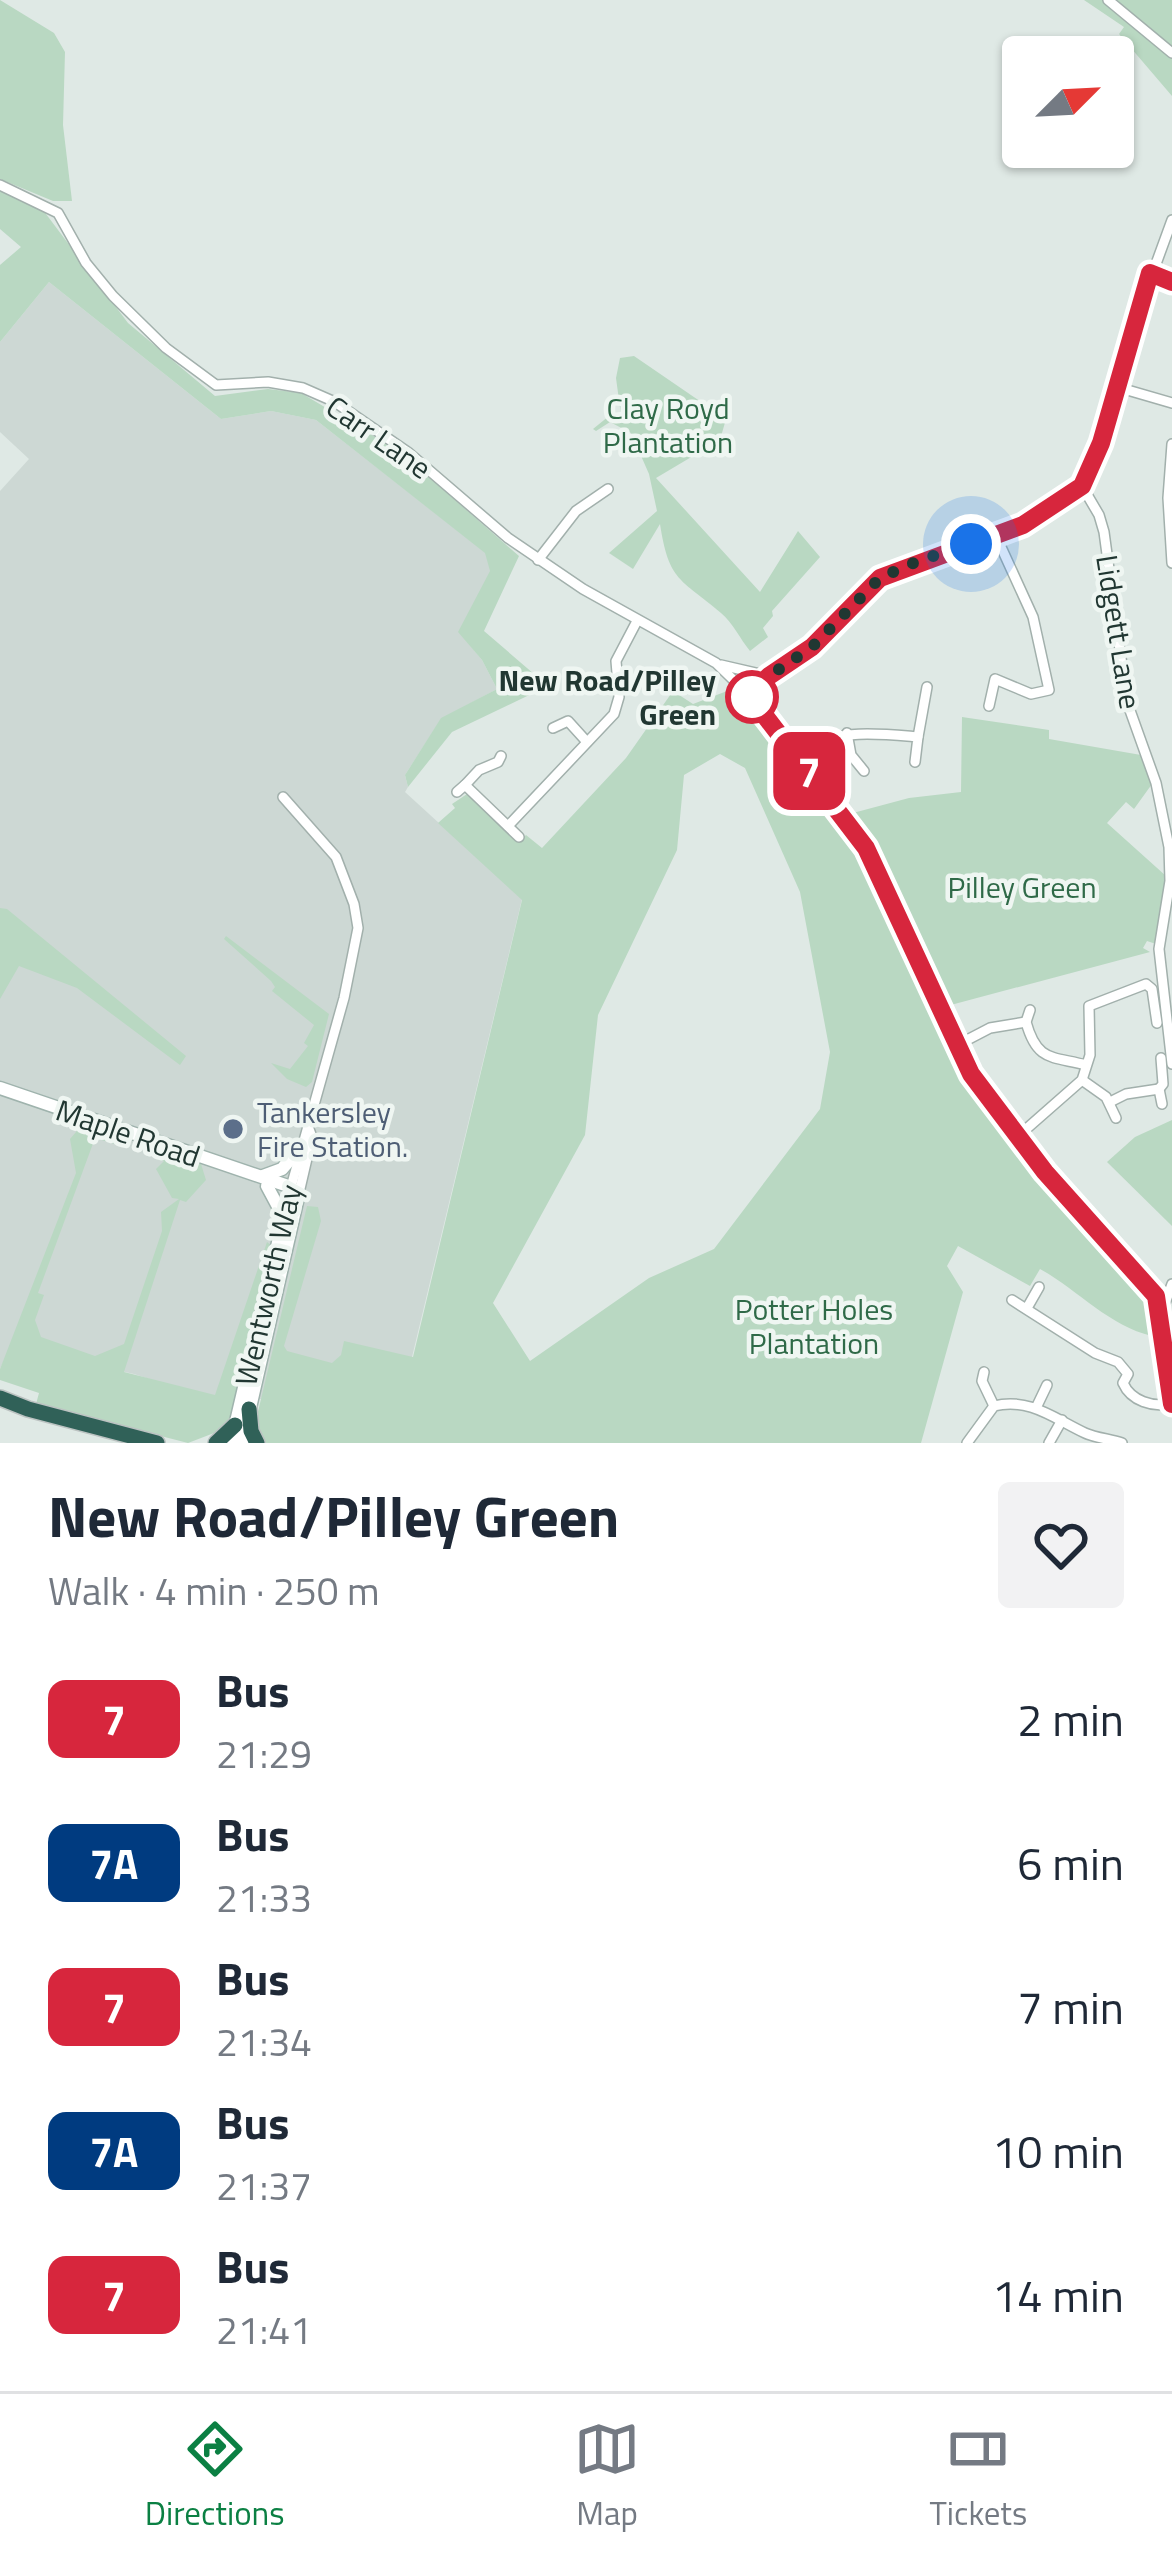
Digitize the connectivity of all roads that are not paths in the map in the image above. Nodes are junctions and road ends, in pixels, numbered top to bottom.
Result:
1 (1108, 0) edge
2 (1172, 53) edge
3 (0, 185) edge
4 (1172, 220) edge
5 (1150, 273) junction
6 (1172, 282) edge
7 (1117, 387) junction
8 (1172, 403) edge
9 (1172, 444) edge
10 (1082, 486) junction
11 (608, 489) dead end
12 (1170, 498) edge
13 (996, 536) junction
14 (538, 560) junction
15 (1172, 563) edge
16 (637, 621) junction
17 (716, 664) junction
18 (995, 666) dead end
19 (769, 676) junction
20 (995, 679) junction
21 (927, 687) dead end
22 (749, 695) junction
23 (989, 706) dead end
24 (553, 728) dead end
25 (847, 733) junction
26 (918, 737) junction
27 (587, 742) junction
28 (796, 754) junction
29 (501, 756) dead end
30 (914, 762) dead end
31 (864, 771) dead end
32 (283, 797) dead end
33 (508, 826) junction
34 (519, 837) dead end
35 (1156, 1023) dead end
36 (1171, 1039) edge
37 (967, 1040) dead end
38 (1167, 1061) edge
39 (1086, 1065) junction
40 (1082, 1080) junction
41 (0, 1088) edge
42 (1159, 1089) junction
43 (1110, 1102) junction
44 (1162, 1104) dead end
45 (1116, 1118) dead end
46 (309, 1129) junction
47 (1017, 1137) junction
48 (299, 1149) junction
49 (262, 1182) junction
50 (293, 1191) junction
51 (284, 1221) junction
52 (1172, 1284) edge
53 (1039, 1287) dead end
54 (1012, 1300) dead end
55 (1160, 1306) junction
56 (1027, 1308) junction
57 (984, 1372) dead end
58 (1047, 1385) dead end
59 (0, 1398) edge
60 (1172, 1403) edge
61 (994, 1406) junction
62 (1036, 1408) junction
63 (249, 1409) junction
64 (1062, 1420) junction
65 (236, 1425) junction
66 (157, 1443) edge
67 (215, 1443) edge
68 (231, 1443) edge
69 (242, 1443) edge
70 (257, 1443) edge
71 (968, 1443) edge
72 (1049, 1443) edge
73 (1122, 1443) edge

1 - 2 street
3 - 14 street, Carr Lane
4 - 5 street
5 - 6 street
5 - 7 street
7 - 8 street
7 - 10 street
9 - 12 street
10 - 13 street
10 - 36 street, Lidgett Lane
11 - 14 street
12 - 15 street
13 - 19 street
13 - 20 street
14 - 16 street, Carr Lane
16 - 17 street, Carr Lane
16 - 27 street
17 - 19 street, Carr Lane
17 - 22 street, Carr Lane
18 - 20 street
19 - 22 street
20 - 23 street
21 - 26 street
22 - 28 street, Carr Lane
24 - 27 street
25 - 26 street
25 - 28 street
25 - 31 street
26 - 30 street
27 - 33 street
28 - 47 street, Carr Lane
29 - 33 street
32 - 46 street, Wentworth Way
33 - 34 street
35 - 39 street
36 - 38 street, Lidgett Lane
37 - 39 street
38 - 42 street, Lidgett Lane
39 - 40 street
40 - 43 street
40 - 47 street
41 - 49 street, Maple Road
42 - 43 street
42 - 44 street, Lidgett Lane
43 - 45 street
46 - 48 street, Wentworth Way
46 - 50 street, Wentworth Way
47 - 55 street, Carr Lane
48 - 49 street
48 - 50 street, Wentworth Way
49 - 50 street, Maple Road
49 - 51 street
50 - 51 street, Wentworth Way
50 - 63 street, Wentworth Way
51 - 65 street, Wentworth Way
52 - 55 street
53 - 56 street
54 - 56 street
55 - 60 street
56 - 60 street
57 - 61 street
58 - 62 street
59 - 66 highway
61 - 62 street
61 - 71 street
62 - 64 street
63 - 69 street, Wentworth Way
63 - 70 highway
64 - 72 street
64 - 73 street
65 - 67 highway
65 - 68 street, Wentworth Way

